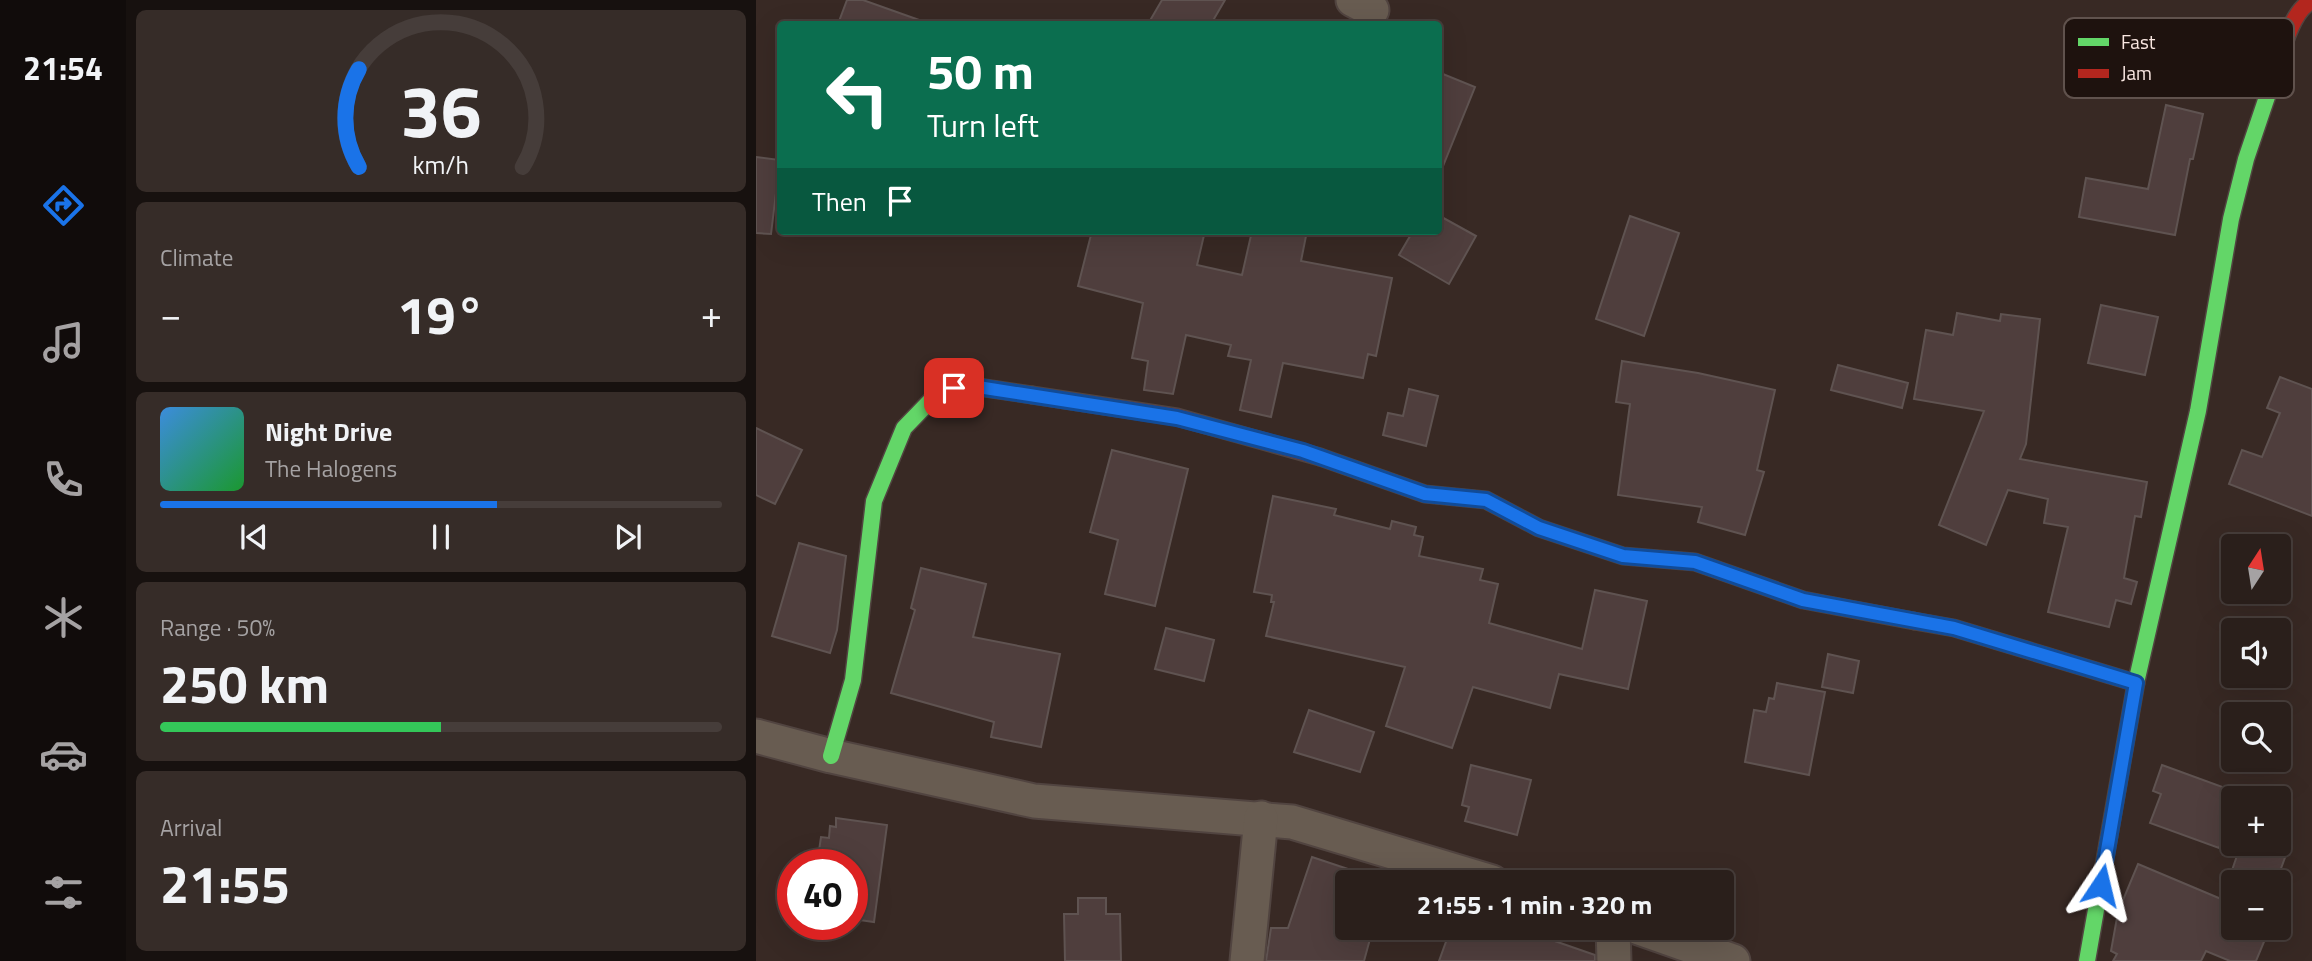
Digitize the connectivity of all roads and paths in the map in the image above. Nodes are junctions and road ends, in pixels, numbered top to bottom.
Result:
1 (2312, 1) edge
2 (2294, 19) edge
3 (2267, 98) edge
4 (2136, 683) junction
5 (756, 736) edge
6 (831, 756) junction
7 (1261, 818) junction
8 (1452, 870) edge
9 (1613, 940) edge
10 (1673, 940) edge
11 (1247, 961) edge
12 (1614, 961) edge
13 (1733, 961) edge
14 (2087, 961) edge

1 - 2 street
3 - 4 street
4 - 6 street
4 - 14 street
5 - 6 street
6 - 7 street
7 - 8 street
7 - 11 street
9 - 12 street
10 - 13 street

